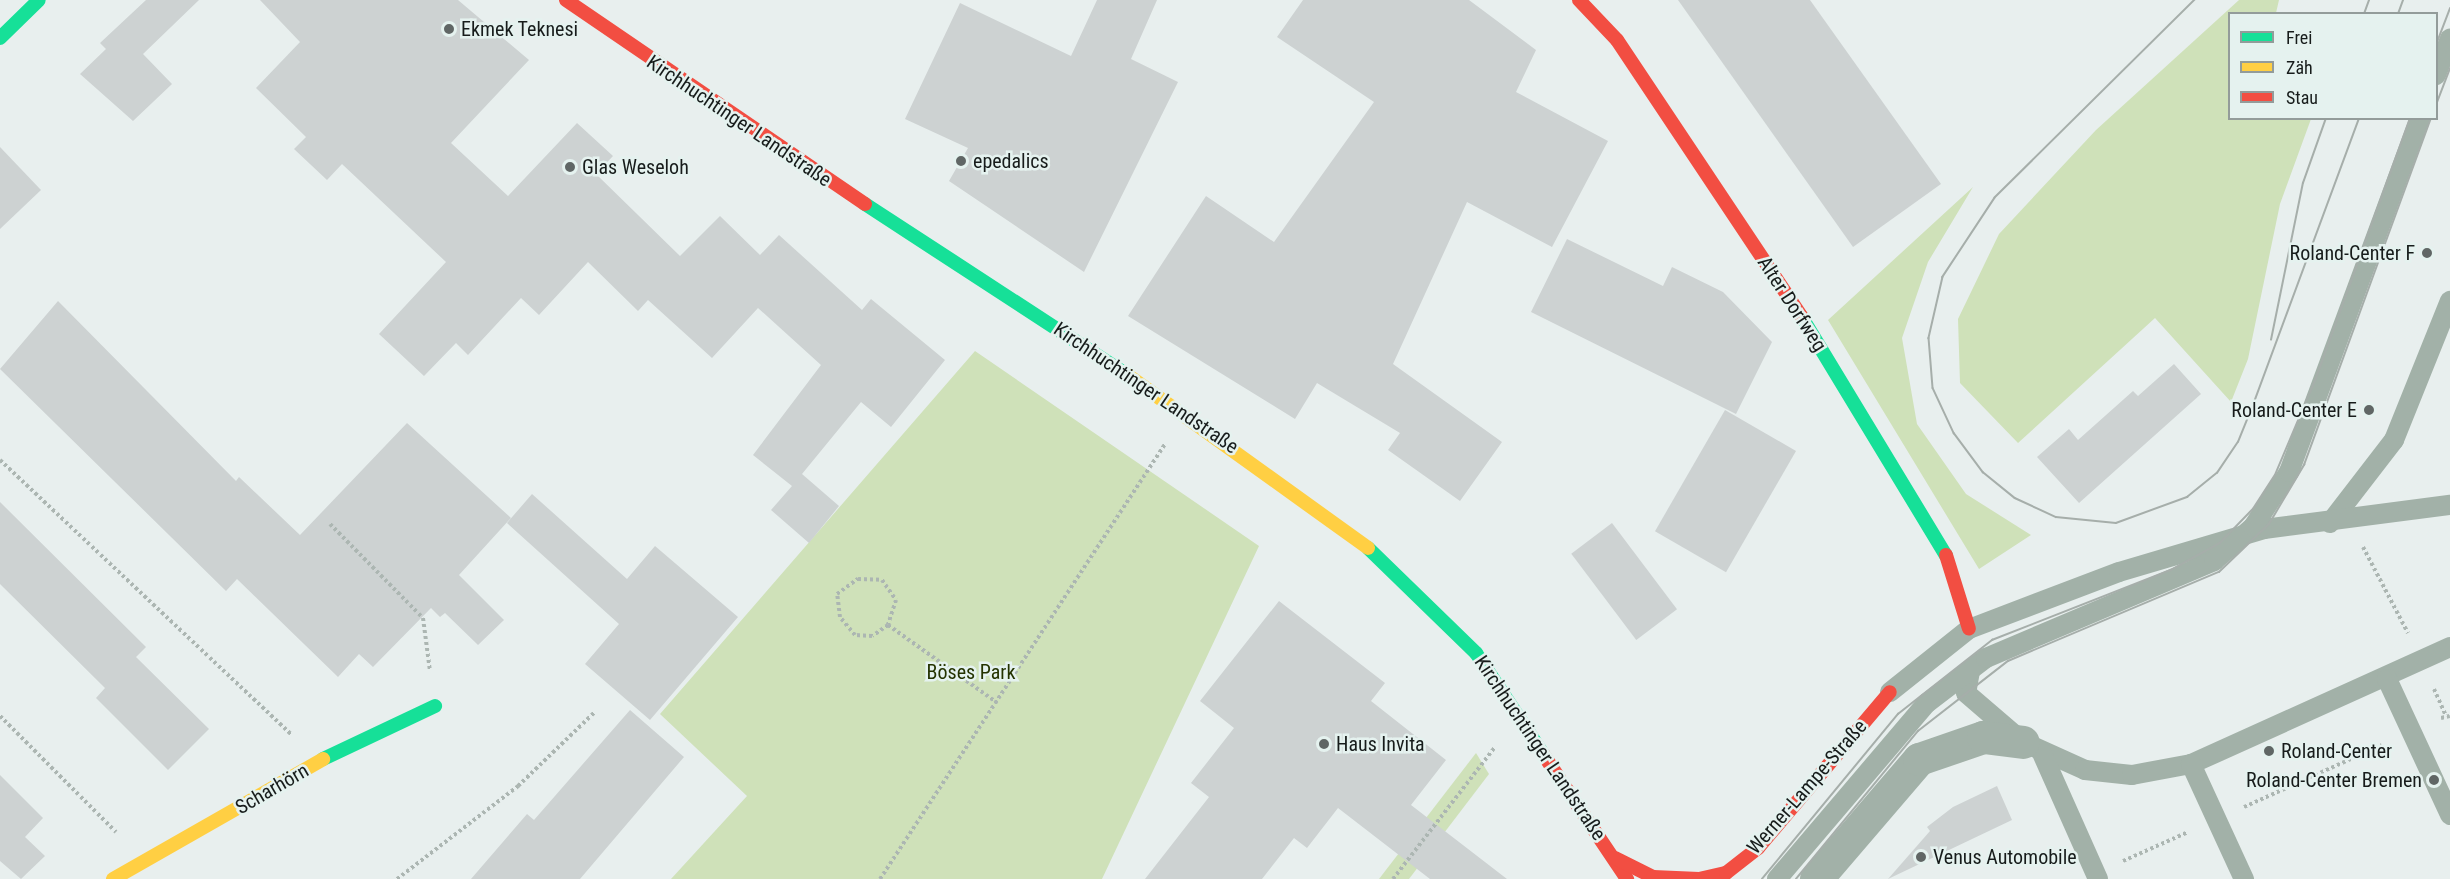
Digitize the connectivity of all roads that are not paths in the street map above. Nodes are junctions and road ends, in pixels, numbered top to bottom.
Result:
1 (39, 0) edge
2 (566, 0) edge
3 (1587, 2) edge
4 (0, 38) edge
5 (2450, 39) edge
6 (2438, 70) edge
7 (2419, 120) edge
8 (2450, 301) edge
9 (2450, 505) edge
10 (2330, 523) junction
11 (2244, 535) junction
12 (1969, 629) junction
13 (2450, 647) edge
14 (1970, 671) junction
15 (2387, 679) junction
16 (1890, 692) joint
17 (435, 706) road end
18 (2032, 747) junction
19 (2191, 764) junction
20 (2450, 815) edge
21 (1615, 858) junction
22 (2096, 876) edge
23 (113, 879) edge
24 (1627, 879) edge
25 (1777, 879) edge
26 (1816, 879) edge
27 (2244, 879) edge

1 - 4 street
2 - 21 street, Kirchhuchtinger Landstraße
3 - 12 street, Alter Dorfweg
5 - 6 lane
7 - 11 lane
8 - 10 lane
9 - 10 lane
10 - 11 lane
11 - 12 lane
11 - 14 lane
12 - 16 lane
13 - 15 lane
14 - 18 lane
14 - 25 lane
15 - 19 lane
15 - 20 lane
16 - 21 street, Werner-Lampe-Straße
17 - 23 street, Scharhörn
18 - 19 lane
18 - 22 lane
18 - 26 street
19 - 27 lane
21 - 24 street, Kirchhuchtinger Landstraße

